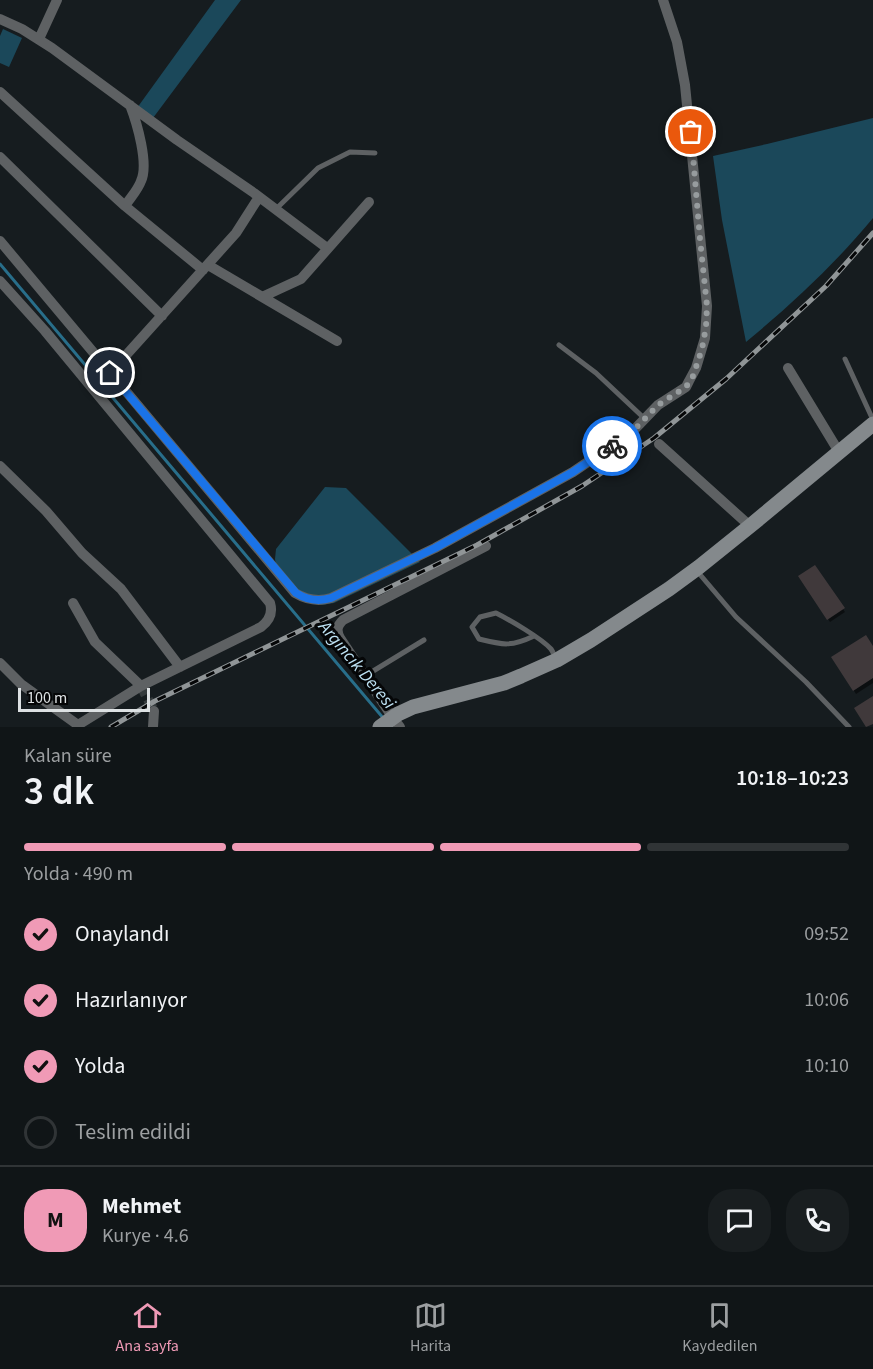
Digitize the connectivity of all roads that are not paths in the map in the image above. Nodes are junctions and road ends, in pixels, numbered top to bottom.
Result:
1 (57, 0) edge
2 (663, 0) edge
3 (0, 19) edge
4 (39, 39) junction
5 (0, 92) edge
6 (130, 105) junction
7 (375, 153) dead end
8 (0, 158) edge
9 (259, 197) junction
10 (369, 202) dead end
11 (125, 206) junction
12 (276, 210) junction
13 (0, 241) edge
14 (327, 248) junction
15 (205, 268) junction
16 (0, 281) edge
17 (262, 297) junction
18 (162, 316) junction
19 (337, 341) dead end
20 (559, 345) dead end
21 (845, 359) dead end
22 (788, 368) dead end
23 (110, 373) junction
24 (645, 419) junction
25 (873, 422) edge
26 (659, 444) dead end
27 (839, 452) junction
28 (0, 466) edge
29 (750, 526) junction
30 (486, 546) dead end
31 (696, 570) junction
32 (73, 603) dead end
33 (534, 636) junction
34 (423, 639) dead end
35 (556, 660) junction
36 (0, 663) edge
37 (180, 667) junction
38 (365, 676) junction
39 (141, 686) junction
40 (154, 711) tunnel mouth
41 (391, 723) edge
42 (153, 727) edge
43 (849, 727) edge

1 - 4 street
2 - 24 street
3 - 4 street
4 - 6 street
5 - 11 street
6 - 9 street
6 - 11 street
7 - 12 lane
8 - 18 street
9 - 12 street
9 - 15 street
10 - 14 street
11 - 15 street
12 - 14 street
13 - 23 street
14 - 17 street
15 - 17 street
15 - 18 street
16 - 37 street
17 - 19 street
18 - 23 street
20 - 24 lane
21 - 25 lane
22 - 27 street
23 - 24 street
25 - 27 street
26 - 29 street
27 - 29 street
28 - 37 street
29 - 31 street
30 - 38 street
31 - 35 street
31 - 43 lane
32 - 39 street
33 - 33 lane
33 - 35 lane
34 - 38 lane
35 - 41 street
36 - 39 street
37 - 39 street
38 - 41 street
40 - 42 street

